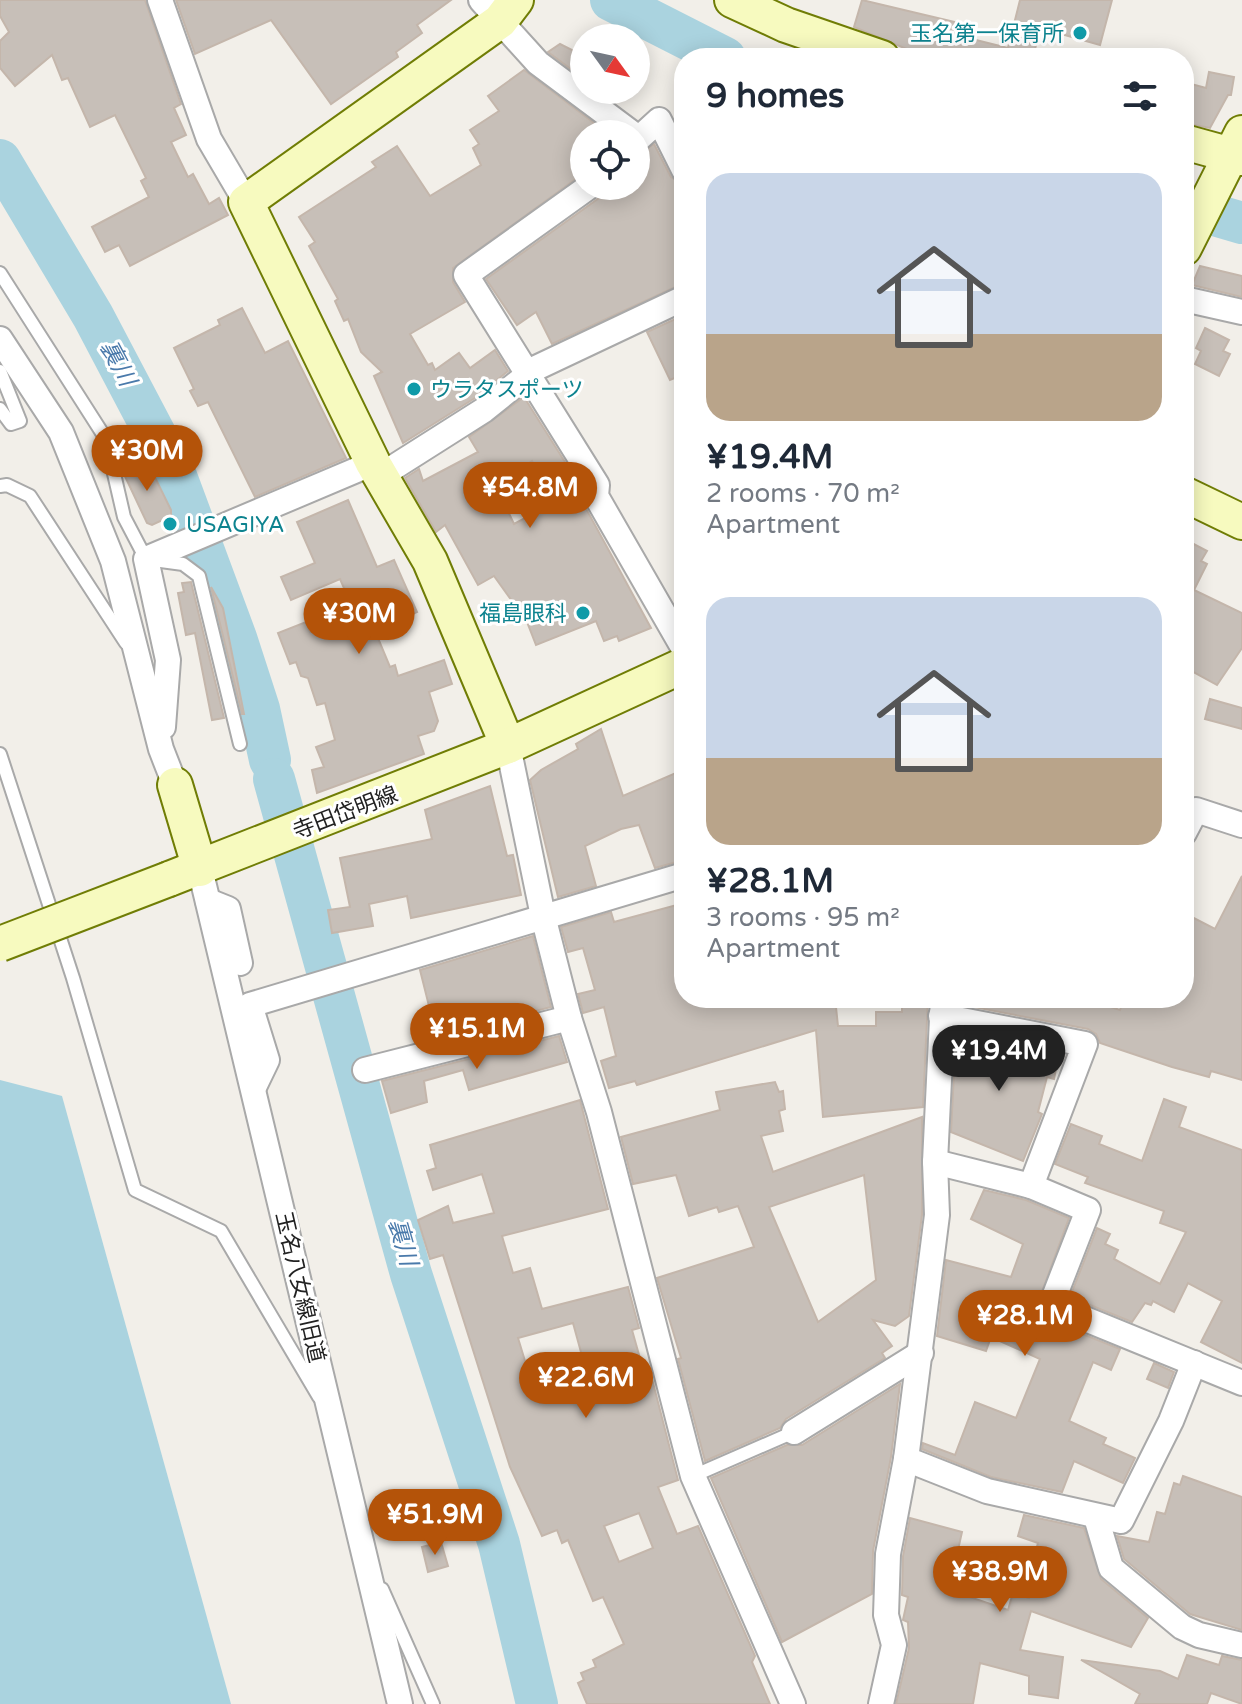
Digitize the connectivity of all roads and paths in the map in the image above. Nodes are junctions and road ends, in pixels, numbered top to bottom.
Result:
1 (160, 0) edge
2 (732, 0) edge
3 (502, 7) edge
4 (853, 48) edge
5 (613, 120) edge
6 (650, 127) edge
7 (1194, 144) edge
8 (674, 150) edge
9 (1234, 153) edge
10 (570, 200) edge
11 (246, 202) junction
12 (1194, 229) edge
13 (0, 273) edge
14 (1194, 301) edge
15 (674, 302) edge
16 (1242, 312) edge
17 (0, 339) edge
18 (0, 371) edge
19 (530, 373) junction
20 (0, 409) edge
21 (377, 469) junction
22 (0, 486) edge
23 (1194, 499) edge
24 (1242, 522) edge
25 (146, 559) junction
26 (674, 632) edge
27 (139, 663) junction
28 (674, 670) edge
29 (240, 744) dead end
30 (508, 746) junction
31 (161, 749) junction
32 (0, 754) edge
33 (175, 785) joint
34 (1194, 814) edge
35 (1242, 825) edge
36 (674, 878) edge
37 (192, 883) junction
38 (543, 916) junction
39 (0, 944) edge
40 (250, 1005) junction
41 (942, 1008) edge
42 (946, 1008) edge
43 (569, 1018) junction
44 (365, 1070) dead end
45 (254, 1087) junction
46 (935, 1162) junction
47 (1031, 1186) junction
48 (921, 1353) junction
49 (1194, 1363) junction
50 (1242, 1383) edge
51 (332, 1420) junction
52 (794, 1432) joint
53 (906, 1459) junction
54 (693, 1476) junction
55 (1096, 1517) junction
56 (362, 1546) junction
57 (1242, 1645) edge
58 (400, 1704) edge
59 (433, 1704) edge
60 (793, 1704) edge
61 (881, 1704) edge

1 - 11 street
2 - 4 street
3 - 5 street
3 - 11 street
6 - 8 street
7 - 9 street
9 - 12 street
10 - 19 street
11 - 21 street
13 - 25 lane
14 - 16 street
15 - 19 street
17 - 27 street
18 - 20 lane
19 - 21 street
19 - 26 street
21 - 25 street
21 - 30 street
22 - 27 lane
23 - 24 street
25 - 29 lane
25 - 31 street
27 - 31 street
28 - 30 street, 寺田岱明線
30 - 37 street, 寺田岱明線
30 - 38 street
31 - 33 street
32 - 51 lane
33 - 37 street
34 - 35 street
36 - 38 street
37 - 39 street, 寺田岱明線, bridge
37 - 40 street
37 - 45 street, 玉名八女線旧道
38 - 40 street
38 - 43 street
40 - 45 street
41 - 46 street
42 - 47 street
43 - 44 street
43 - 54 street
45 - 51 street, 玉名八女線旧道
46 - 47 street
46 - 48 street
47 - 49 street
48 - 52 street
48 - 53 street
49 - 50 street
49 - 55 street
51 - 56 street, 玉名八女線旧道
52 - 54 lane
53 - 55 street
53 - 61 street
54 - 60 street
55 - 57 street
56 - 58 street, 玉名八女線旧道
56 - 59 lane

